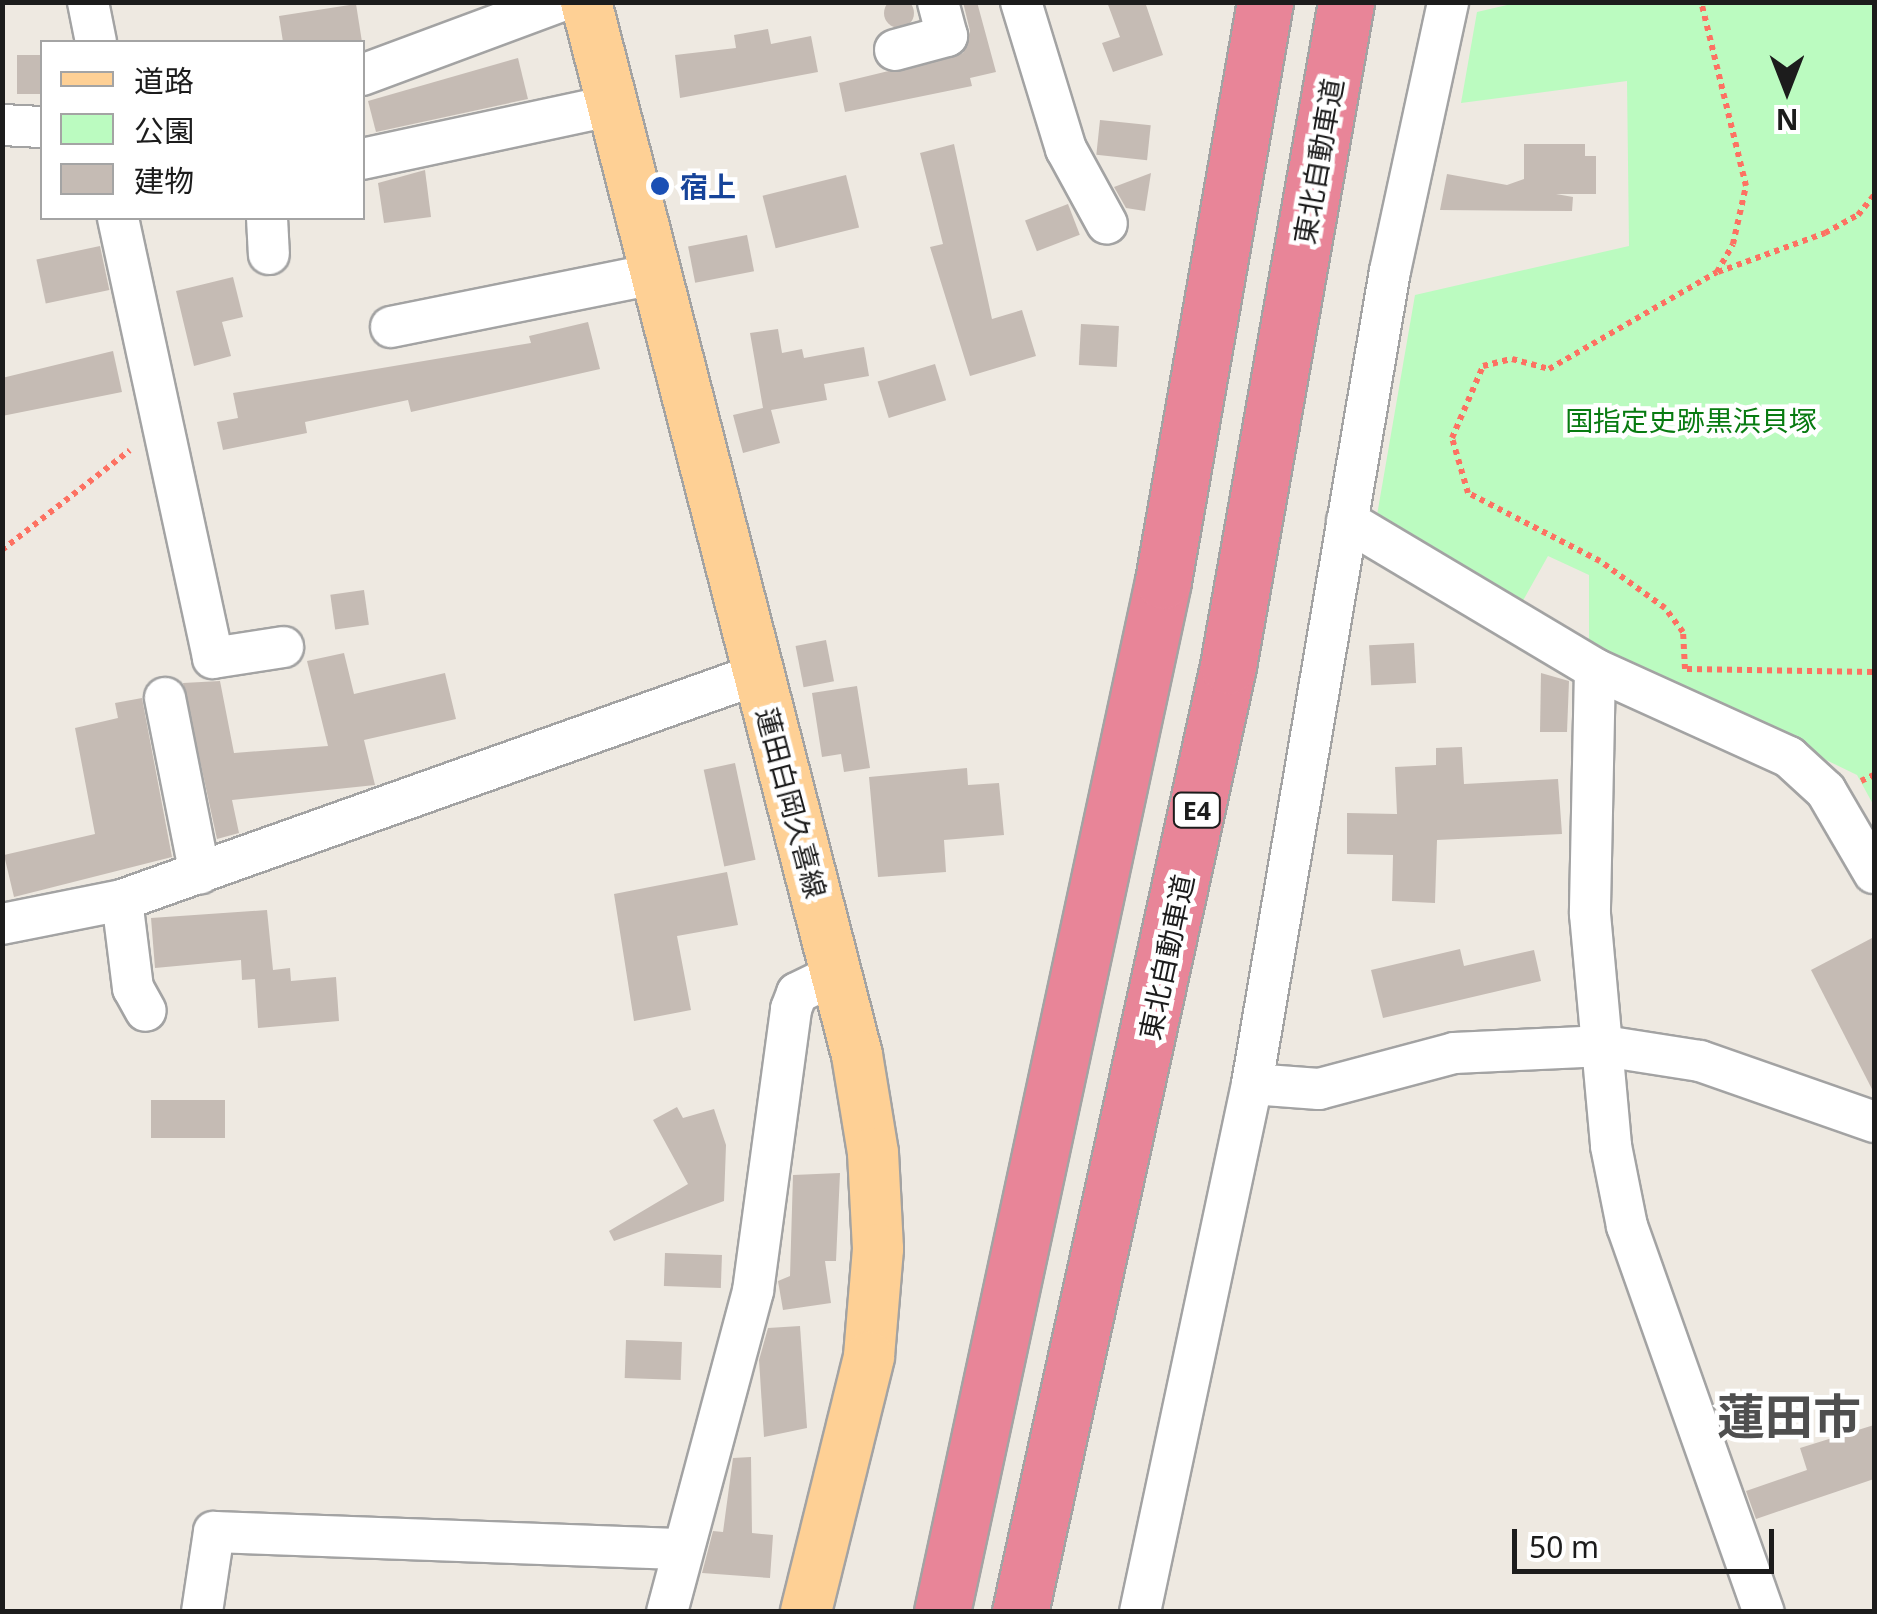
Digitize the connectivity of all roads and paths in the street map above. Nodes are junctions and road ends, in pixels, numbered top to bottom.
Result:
1 (88, 2) edge
2 (558, 2) edge
3 (586, 2) edge
4 (938, 2) edge
5 (1021, 2) edge
6 (1265, 2) edge
7 (1346, 2) edge
8 (1448, 2) edge
9 (1704, 2) edge
10 (96, 40) edge
11 (895, 50) dead end
12 (365, 74) edge
13 (613, 105) junction
14 (2, 125) edge
15 (40, 127) edge
16 (365, 158) edge
17 (1874, 195) edge
18 (118, 220) edge
19 (1107, 224) dead end
20 (1717, 272) junction
21 (658, 273) junction
22 (391, 327) dead end
23 (158, 427) junction
24 (1347, 521) junction
25 (2, 550) edge
26 (283, 648) dead end
27 (1595, 669) junction
28 (1667, 669) dead end
29 (1685, 669) junction
30 (1874, 672) edge
31 (758, 674) junction
32 (165, 698) dead end
33 (1874, 873) edge
34 (200, 874) junction
35 (122, 900) junction
36 (2, 924) edge
37 (836, 974) junction
38 (146, 1011) dead end
39 (1604, 1046) junction
40 (1252, 1084) junction
41 (1874, 1122) edge
42 (678, 1549) junction
43 (202, 1612) edge
44 (667, 1612) edge
45 (806, 1612) edge
46 (942, 1612) edge
47 (1020, 1612) edge
48 (1140, 1612) edge
49 (1764, 1612) edge

1 - 10 street
2 - 12 street
3 - 13 main road, 蓮田白岡久喜線
4 - 11 street
5 - 19 street
6 - 46 highway
7 - 47 highway, 東北自動車道 / E4
8 - 24 street
9 - 20 path
13 - 16 street
13 - 21 main road, 蓮田白岡久喜線
14 - 15 street
17 - 20 path
18 - 23 street
20 - 29 path
21 - 22 street
21 - 31 main road, 蓮田白岡久喜線
23 - 25 path
23 - 26 street
24 - 27 street
24 - 40 street
27 - 33 street
27 - 39 street
28 - 29 path
29 - 30 path
31 - 34 street
31 - 37 main road, 蓮田白岡久喜線
32 - 34 street
34 - 35 street
35 - 36 street
35 - 38 street
37 - 42 street
37 - 45 main road, 蓮田白岡久喜線
39 - 40 street
39 - 41 street
39 - 49 street
40 - 48 street
42 - 43 street
42 - 44 street

